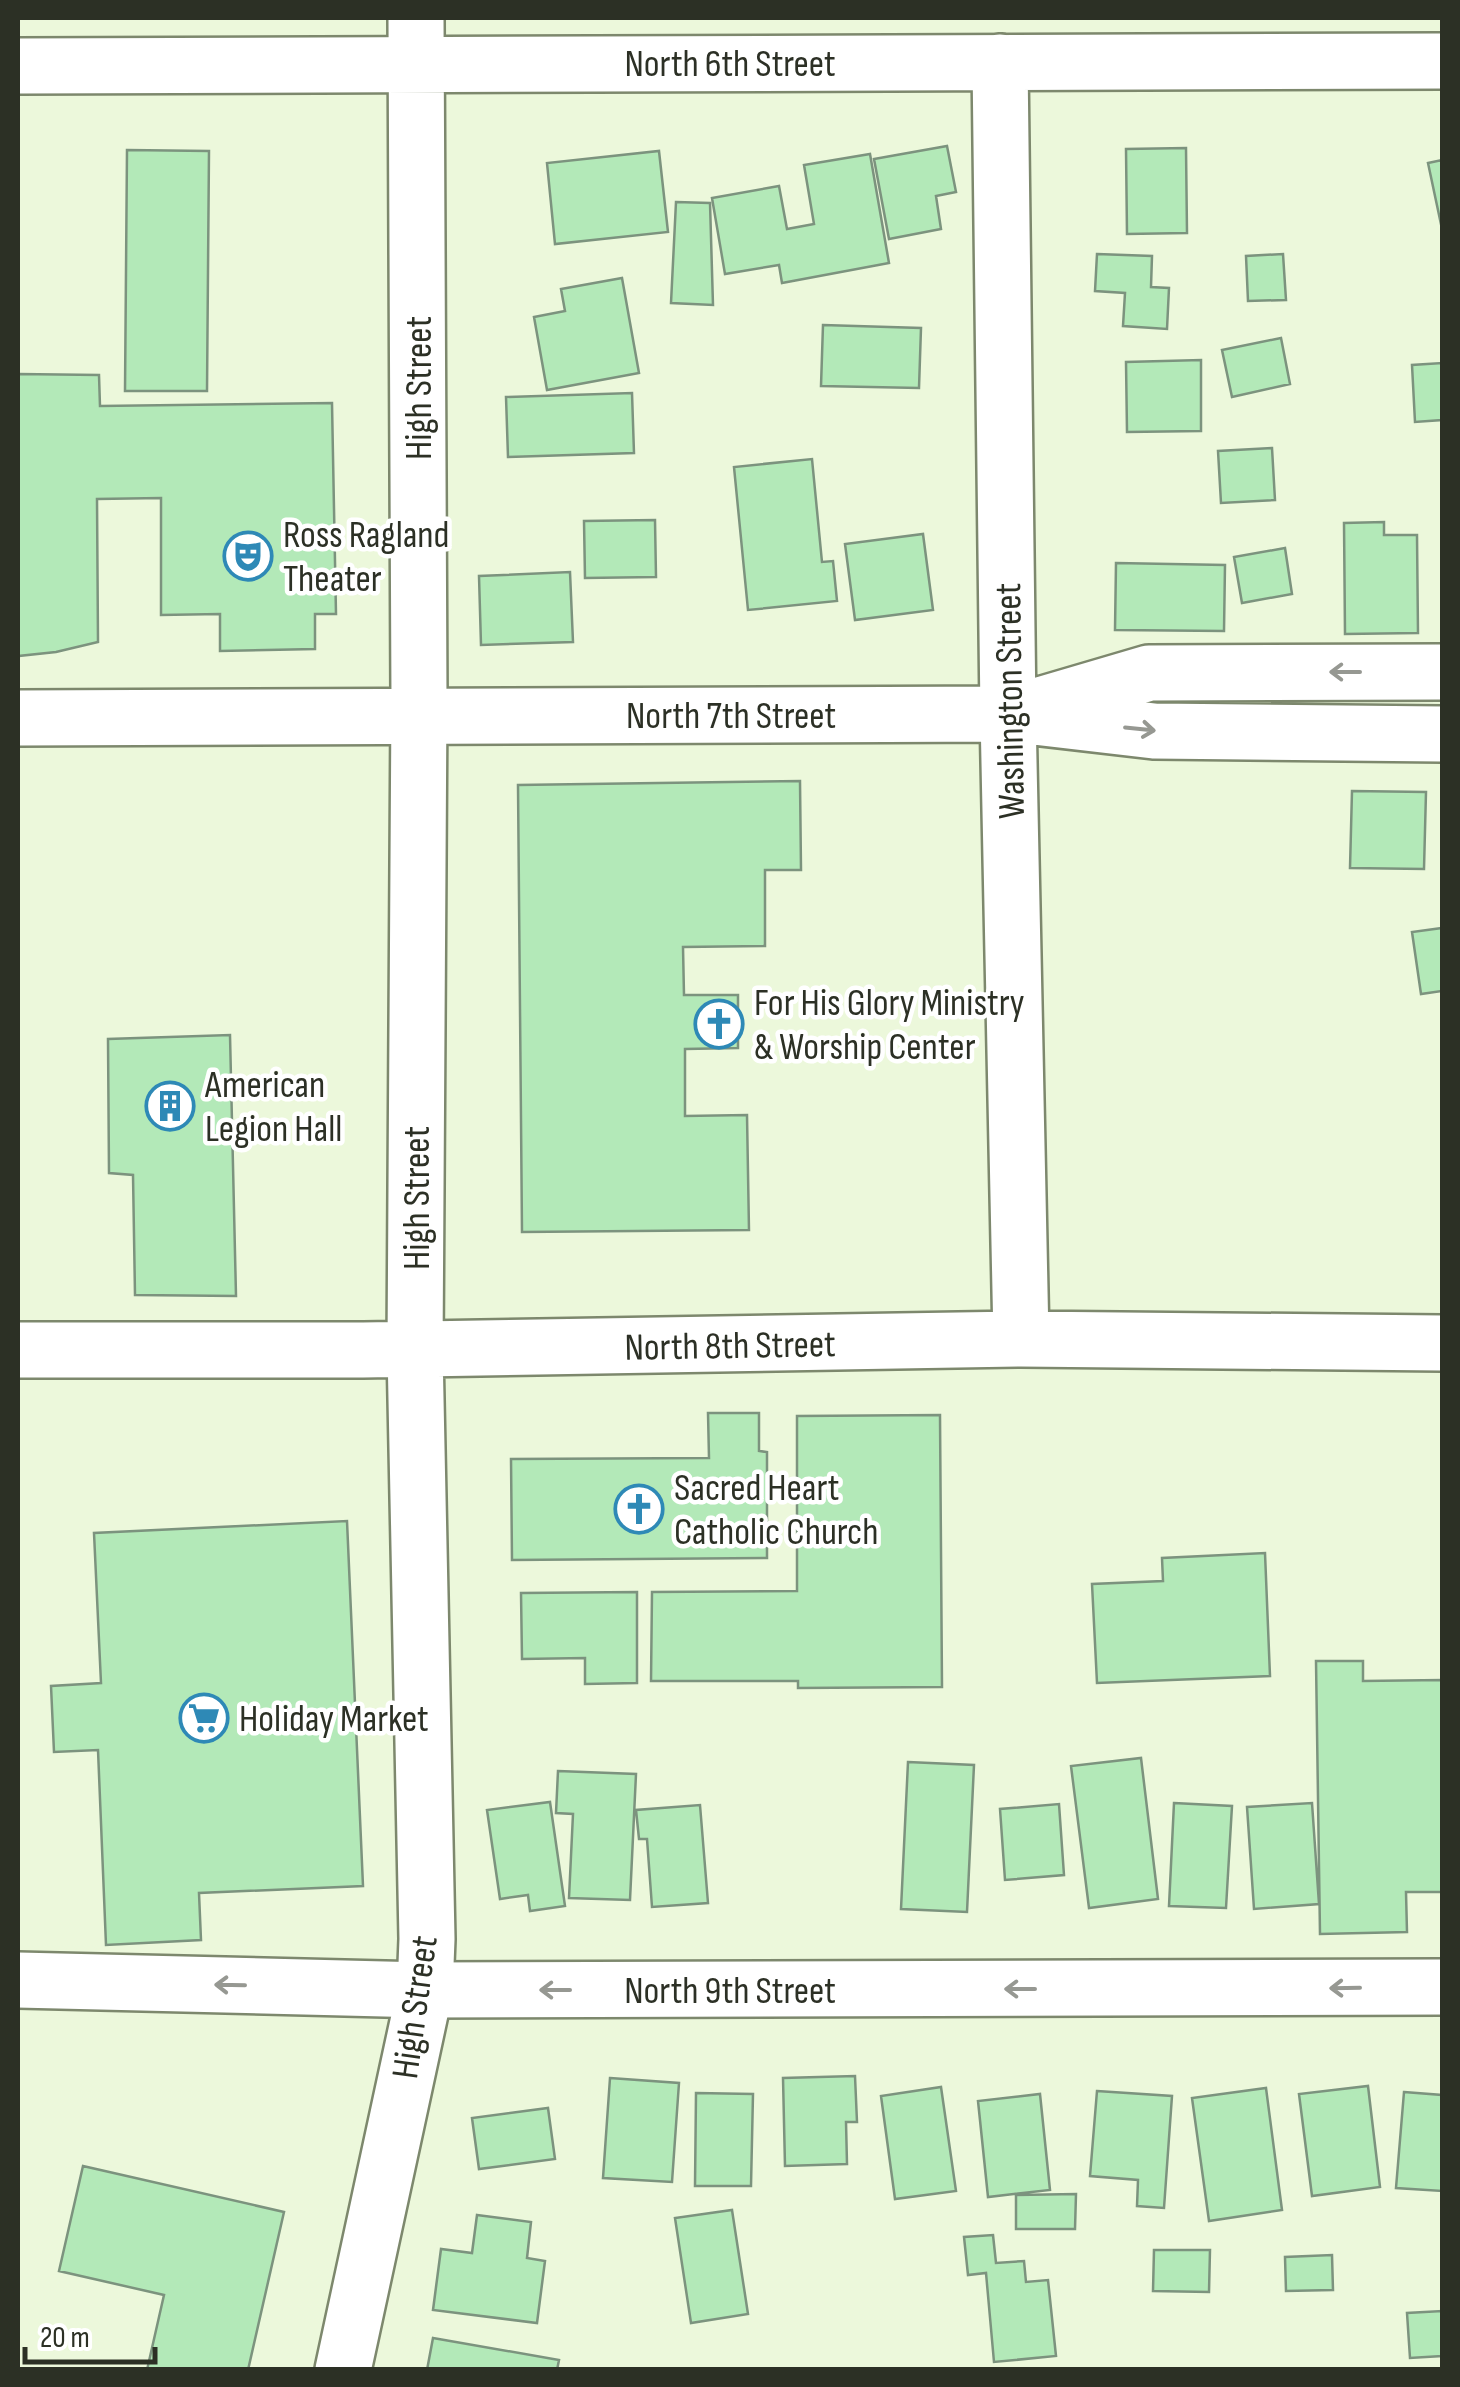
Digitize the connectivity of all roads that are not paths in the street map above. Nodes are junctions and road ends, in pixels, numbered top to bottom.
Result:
1 (1296, 40) edge
2 (416, 41) edge
3 (1442, 61) edge
4 (1000, 62) junction
5 (18, 66) edge
6 (1442, 672) edge
7 (1008, 714) junction
8 (419, 716) junction
9 (18, 718) edge
10 (1442, 734) edge
11 (1022, 1339) junction
12 (1442, 1343) edge
13 (18, 1350) edge
14 (415, 1350) junction
15 (18, 1980) edge
16 (1442, 1987) edge
17 (425, 1990) junction
18 (342, 2370) edge

1 - 3 street, North 6th Street
1 - 4 street, North 6th Street
2 - 4 street, North 6th Street
2 - 5 street, North 6th Street
2 - 8 street, High Street
4 - 7 street, Washington Street
6 -> 7 street
7 - 8 street, North 7th Street
7 -> 10 street, North 7th Street
7 - 11 street, Washington Street
8 - 9 street, North 7th Street
8 - 14 street, High Street
11 - 12 street, North 8th Street
11 - 14 street, North 8th Street
13 - 14 street, North 8th Street
14 - 17 street, High Street
17 -> 15 street, North 9th Street
16 -> 17 street, North 9th Street
17 - 18 street, High Street

